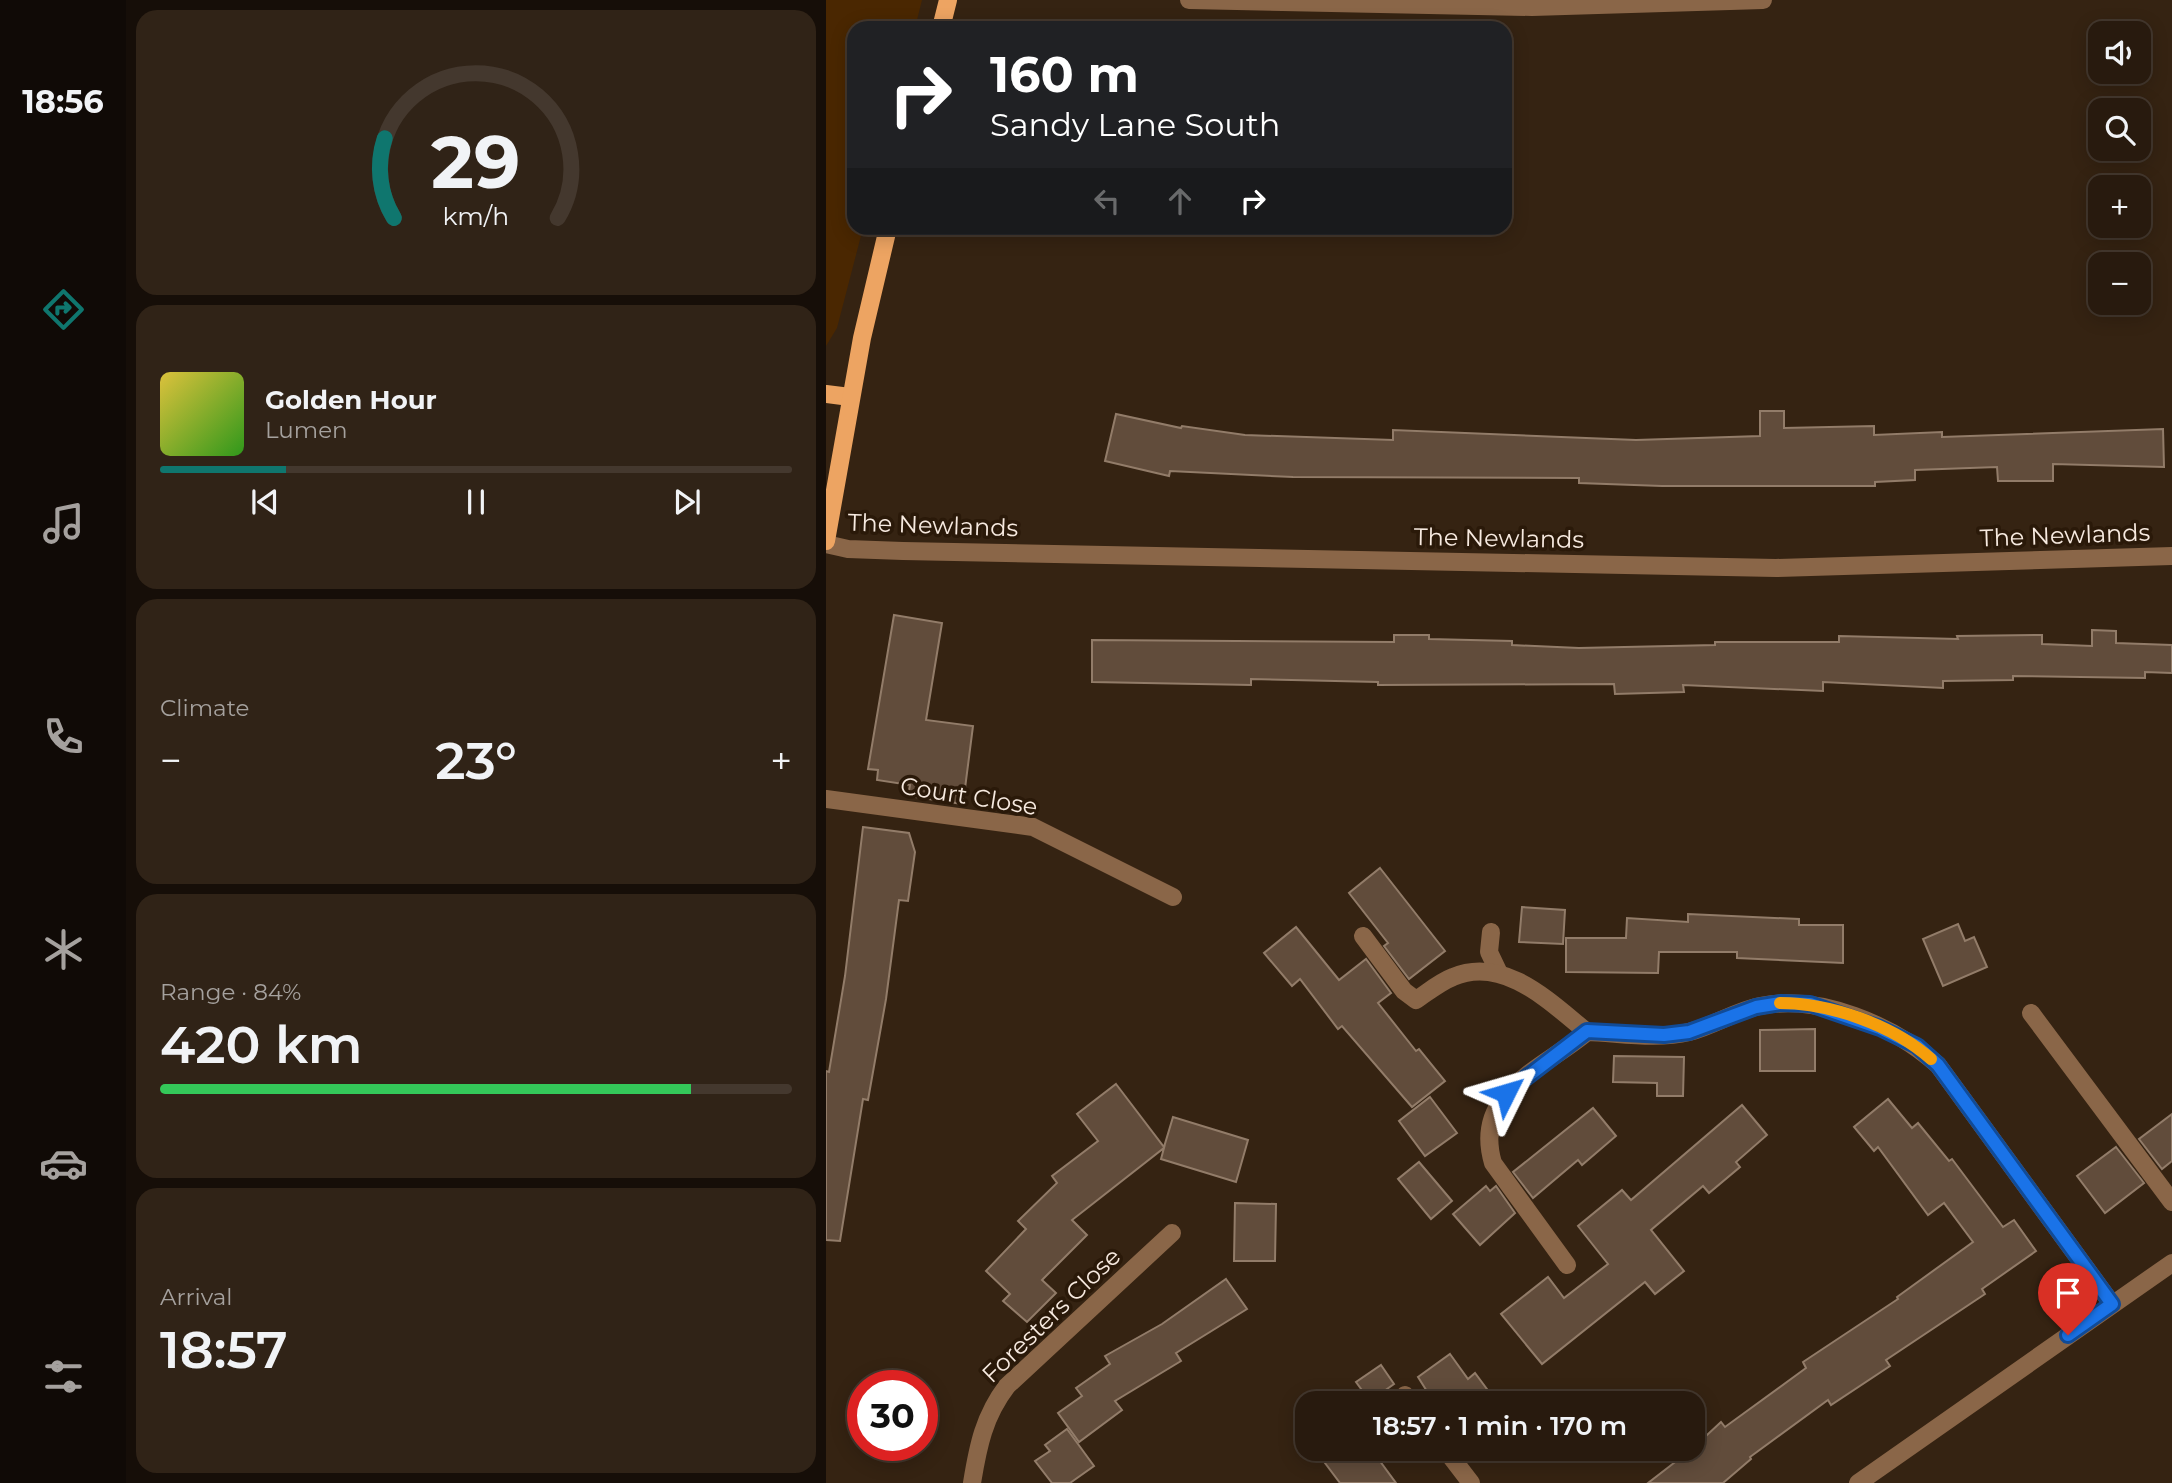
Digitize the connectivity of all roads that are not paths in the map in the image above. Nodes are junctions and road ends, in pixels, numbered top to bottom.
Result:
1 (948, 0) edge
2 (1189, 0) edge
3 (1763, 0) edge
4 (1532, 4) edge
5 (943, 21) edge
6 (886, 235) edge
7 (826, 394) edge
8 (850, 397) junction
9 (826, 542) edge
10 (2172, 556) edge
11 (826, 799) edge
12 (1173, 897) dead end
13 (1491, 932) dead end
14 (1363, 936) dead end
15 (1499, 973) junction
16 (2031, 1013) dead end
17 (1587, 1031) junction
18 (2172, 1202) edge
19 (1172, 1233) dead end
20 (2172, 1263) edge
21 (1567, 1265) dead end
22 (2112, 1304) junction
23 (1454, 1461) edge
24 (972, 1483) edge
25 (1471, 1483) edge
26 (1858, 1483) edge

1 - 5 main road
2 - 4 street
3 - 4 street
6 - 8 main road
7 - 8 main road
8 - 9 main road
9 - 10 street, The Newlands
11 - 12 street, Court Close
13 - 15 street
14 - 15 street
15 - 17 street
16 - 18 street
17 - 21 street
17 - 22 street
19 - 24 street, Foresters Close
20 - 22 street
22 - 26 street
23 - 25 street

